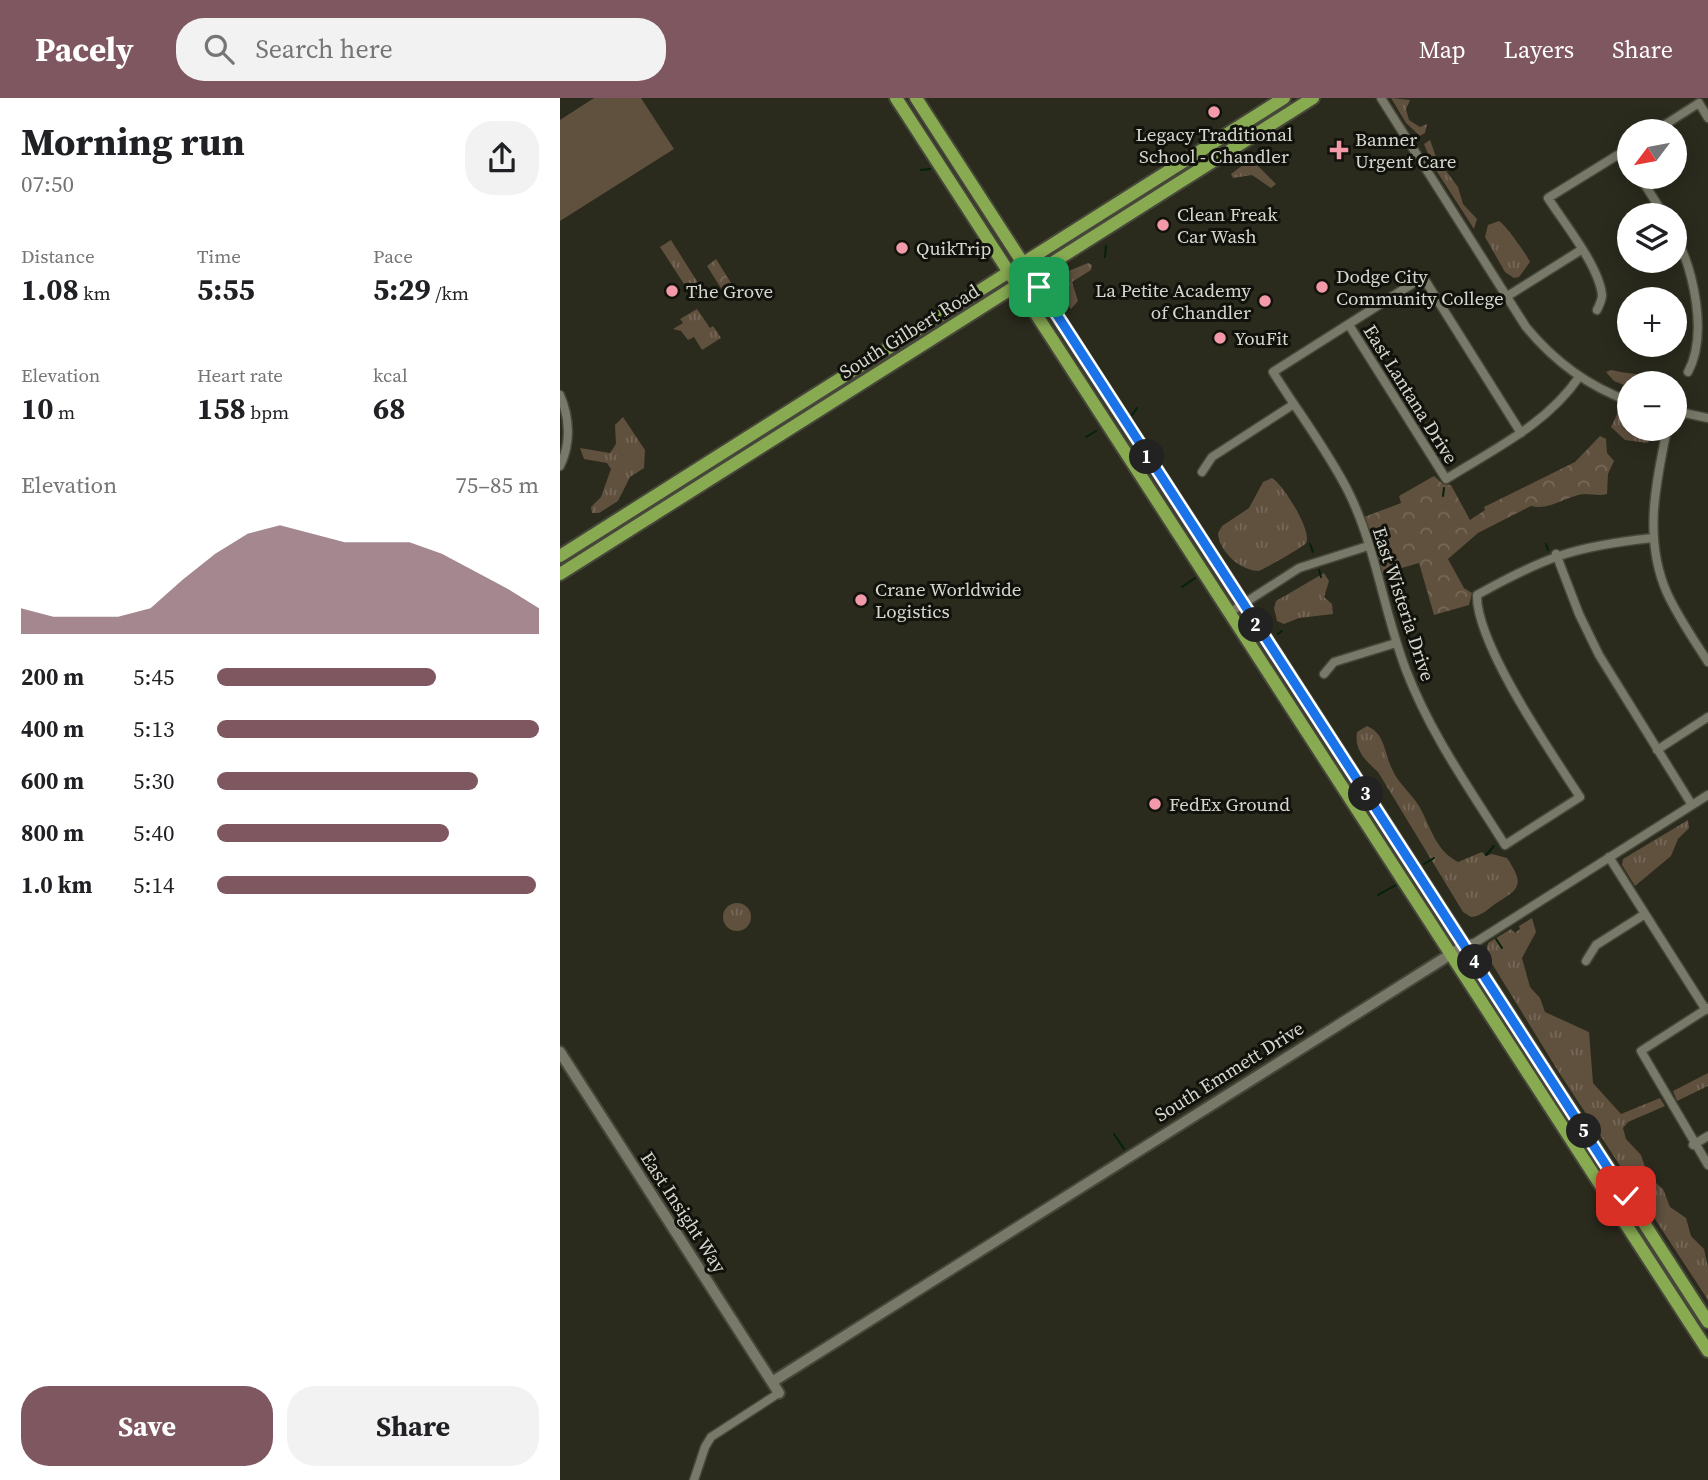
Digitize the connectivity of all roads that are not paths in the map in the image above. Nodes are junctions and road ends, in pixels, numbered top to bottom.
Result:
1 (896, 98) edge
2 (916, 98) edge
3 (1284, 98) edge
4 (1313, 98) edge
5 (1381, 98) edge
6 (1708, 118) edge
7 (1674, 119) edge
8 (1617, 155) edge
9 (1581, 250) junction
10 (1022, 261) junction
11 (1687, 265) edge
12 (1006, 271) junction
13 (1032, 277) junction
14 (1016, 287) junction
15 (1507, 297) junction
16 (1597, 310) dead end
17 (1349, 325) junction
18 (1688, 372) dead end
19 (846, 374) junction
20 (1579, 377) junction
21 (854, 388) junction
22 (560, 395) edge
23 (1617, 395) edge
24 (1294, 404) junction
25 (1687, 414) edge
26 (1708, 418) edge
27 (1132, 433) junction
28 (1521, 433) junction
29 (1665, 441) edge
30 (1118, 442) junction
31 (561, 464) edge
32 (1202, 472) dead end
33 (684, 477) junction
34 (693, 491) junction
35 (1653, 538) junction
36 (1368, 546) junction
37 (1556, 554) junction
38 (560, 556) edge
39 (560, 574) edge
40 (1242, 604) junction
41 (1229, 613) junction
42 (1396, 643) junction
43 (1708, 662) edge
44 (1324, 674) dead end
45 (1708, 717) edge
46 (1657, 750) junction
47 (1708, 795) edge
48 (1692, 805) junction
49 (1609, 857) junction
50 (1645, 914) junction
51 (1458, 949) junction
52 (1586, 961) dead end
53 (1707, 1009) edge
54 (560, 1052) edge
55 (1708, 1136) edge
56 (1693, 1145) junction
57 (1708, 1166) edge
58 (1708, 1322) edge
59 (1708, 1350) edge
60 (772, 1382) junction
61 (779, 1392) joint
62 (694, 1480) edge

1 - 12 main road
2 - 10 main road
3 - 10 main road, South Gilbert Road
4 - 13 main road, South Gilbert Road
5 - 15 street
6 - 7 street
8 - 9 street
9 - 15 street
9 - 16 street
10 - 12 main road, South Gilbert Road
10 - 13 main road
11 - 18 street
12 - 14 main road
12 - 19 main road, South Gilbert Road
13 - 14 main road, South Gilbert Road
13 - 27 main road
14 - 21 main road, South Gilbert Road
14 - 30 main road
15 - 20 street
17 - 24 street, East Wisteria Drive
17 - 28 street, East Lantana Drive
17 - 28 street
19 - 21 main road
19 - 33 main road, South Gilbert Road
20 - 23 street
20 - 28 street
21 - 34 main road, South Gilbert Road
22 - 31 street
24 - 32 street
24 - 36 street, East Wisteria Drive
25 - 26 street
27 - 30 main road
27 - 40 main road
29 - 35 street
30 - 41 main road
33 - 34 main road
33 - 38 main road, South Gilbert Road
34 - 39 main road, South Gilbert Road
35 - 37 street
35 - 43 street
36 - 40 street
36 - 42 street, East Wisteria Drive
37 - 42 street, East Wisteria Drive
37 - 46 street
40 - 41 street
40 - 51 main road
41 - 51 main road
42 - 44 street
45 - 46 street
46 - 48 street
47 - 48 street, South Emmett Drive
48 - 49 street, South Emmett Drive
49 - 50 street
49 - 51 street, South Emmett Drive
50 - 52 street
50 - 53 street
51 - 58 main road
51 - 59 main road
51 - 60 street, South Emmett Drive
53 - 56 street
54 - 60 street, East Insight Way
55 - 56 street
56 - 57 street
60 - 61 street, East Insight Way
61 - 62 street

